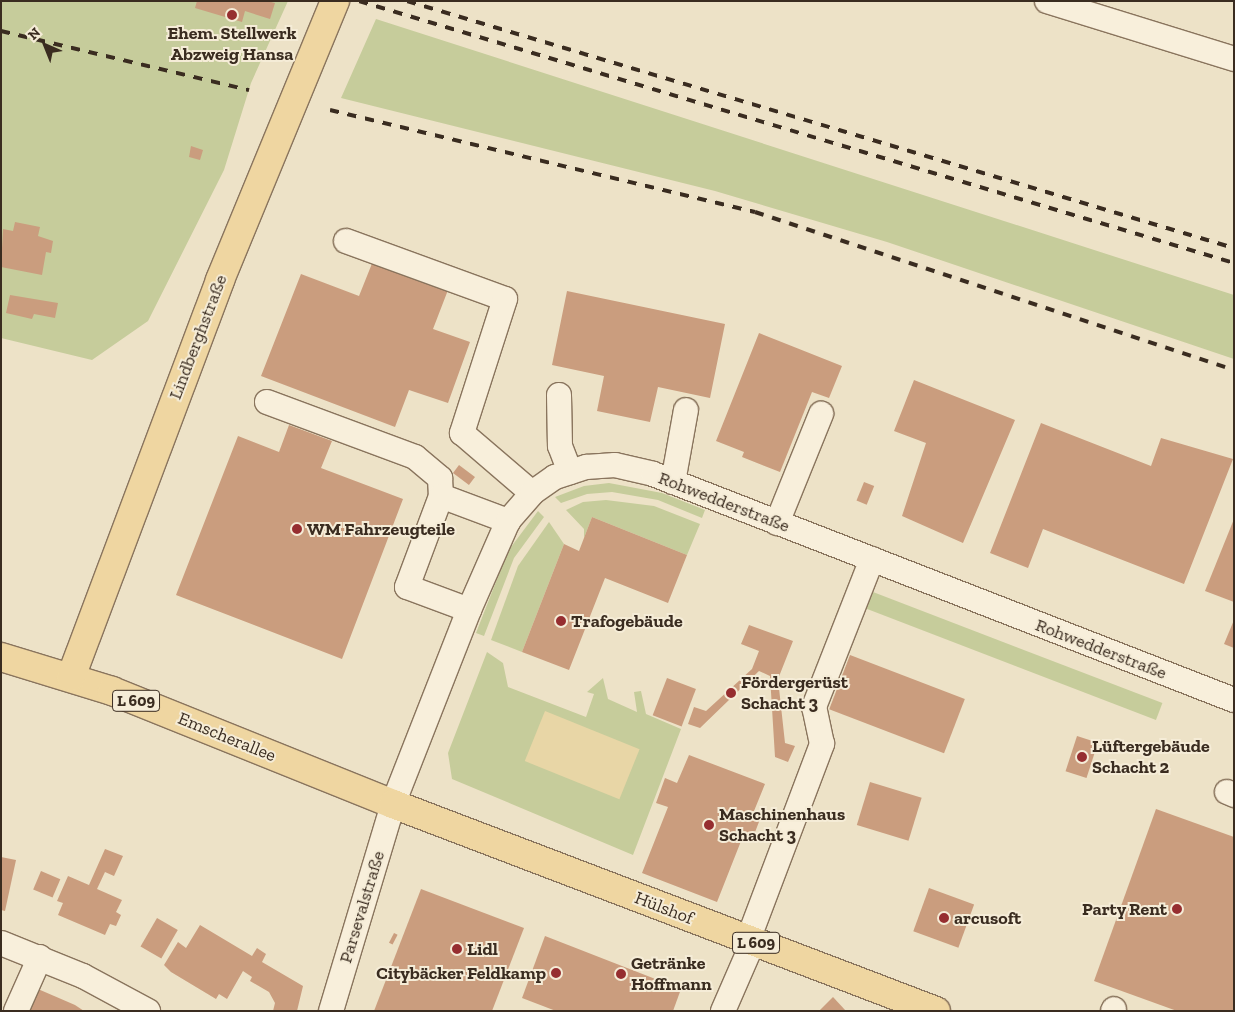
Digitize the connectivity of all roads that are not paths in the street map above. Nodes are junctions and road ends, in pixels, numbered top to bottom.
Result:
1 (335, 1) edge
2 (1047, 1) edge
3 (1234, 59) edge
4 (346, 241) dead end
5 (559, 395) dead end
6 (267, 402) dead end
7 (686, 410) dead end
8 (821, 414) dead end
9 (570, 472) junction
10 (673, 482) junction
11 (532, 493) junction
12 (441, 496) junction
13 (508, 521) junction
14 (777, 523) junction
15 (872, 559) junction
16 (469, 610) junction
17 (1, 658) edge
18 (71, 677) junction
19 (1234, 700) edge
20 (393, 804) junction
21 (750, 941) junction
22 (1, 943) edge
23 (40, 957) junction
24 (728, 1008) edge
25 (16, 1011) edge
26 (148, 1011) edge
27 (331, 1011) edge
28 (936, 1011) edge

1 - 18 main road, Lindberghstraße
2 - 3 street
4 - 11 street
5 - 9 street
6 - 12 street
7 - 10 street
8 - 14 street
9 - 10 street, Rohwedderstraße
9 - 11 street, Rohwedderstraße
10 - 14 street, Rohwedderstraße
11 - 13 street, Rohwedderstraße
12 - 13 street
12 - 16 street
13 - 16 street, Rohwedderstraße
14 - 15 street, Rohwedderstraße
15 - 19 street, Rohwedderstraße
15 - 21 street
16 - 20 street, Rohwedderstraße
17 - 18 main road, Emscherallee / L 609
18 - 20 main road, Emscherallee / L 609
20 - 21 main road, Hülshof / L 609
20 - 27 street, Parsevalstraße
21 - 24 street
21 - 28 main road, Hülshof / L 609
22 - 23 street
23 - 25 street
23 - 26 street

